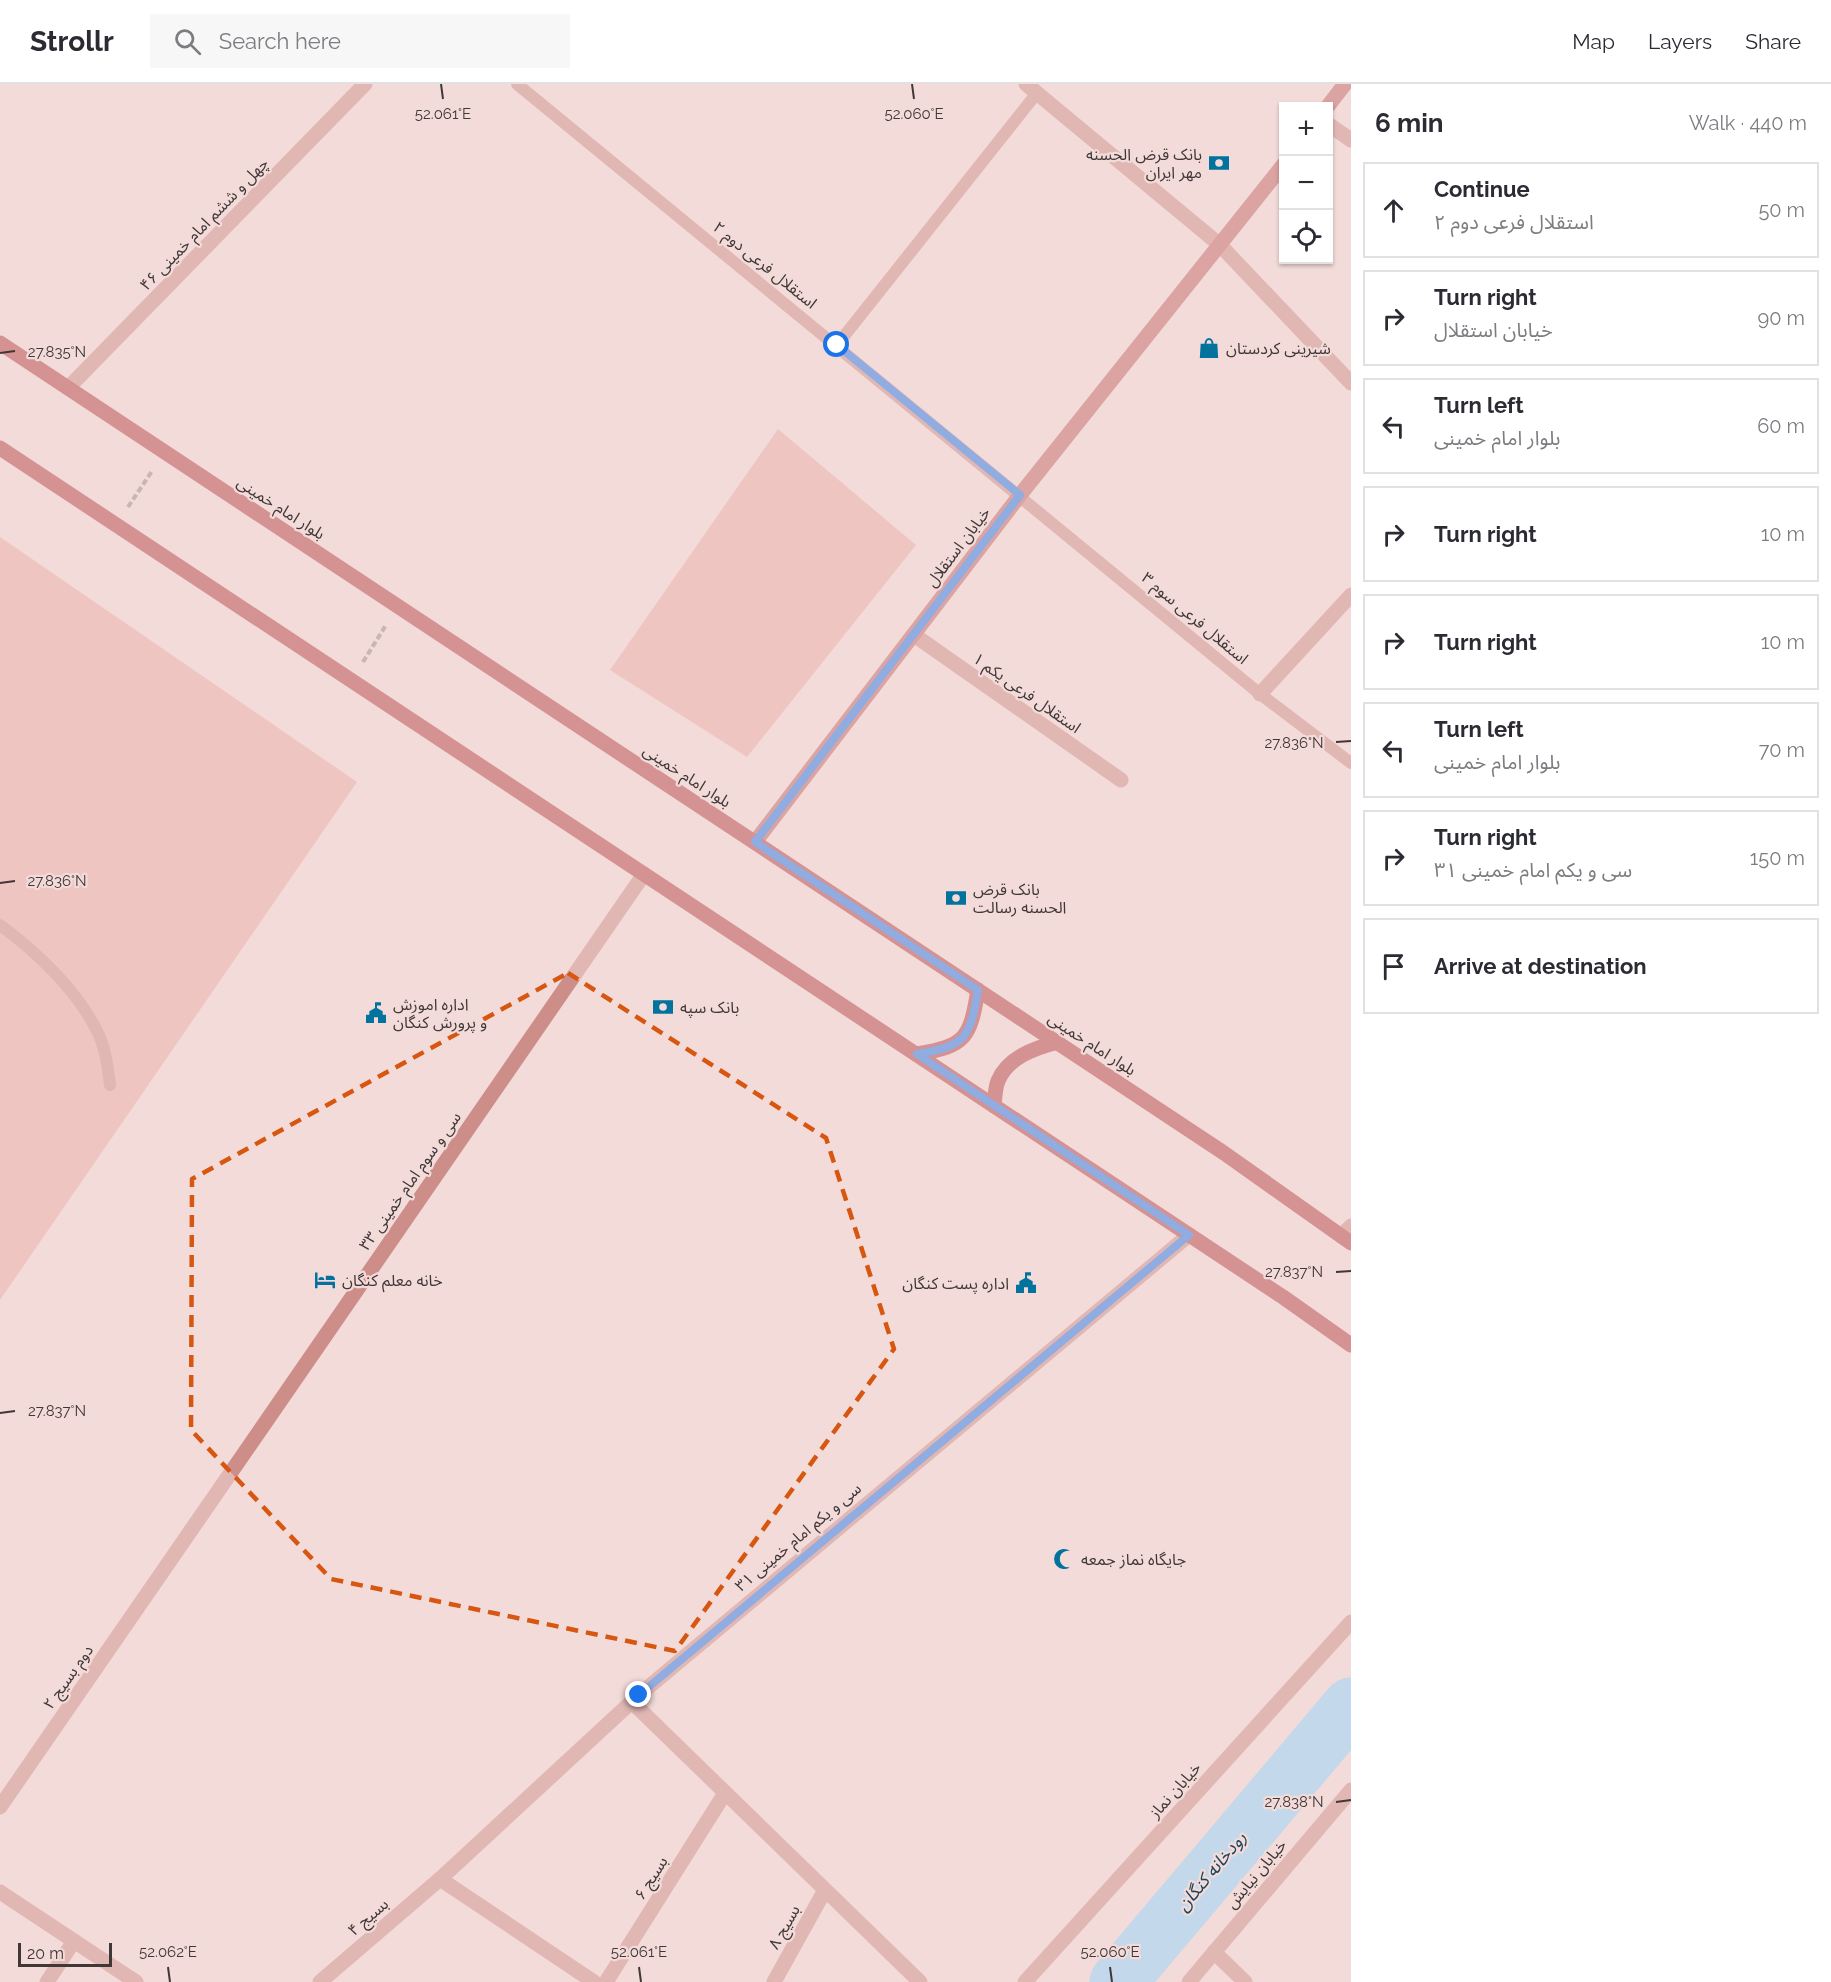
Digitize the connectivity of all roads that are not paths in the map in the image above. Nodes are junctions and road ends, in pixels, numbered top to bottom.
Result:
1 (365, 84) edge
2 (517, 84) edge
3 (1345, 84) edge
4 (1031, 88) edge
5 (1331, 102) edge
6 (1333, 127) edge
7 (1351, 140) edge
8 (1279, 170) edge
9 (1220, 245) junction
10 (0, 343) edge
11 (837, 345) junction
12 (1351, 383) edge
13 (68, 388) junction
14 (0, 448) edge
15 (1020, 495) junction
16 (1351, 595) edge
17 (914, 635) junction
18 (1260, 694) junction
19 (1351, 763) edge
20 (1121, 780) dead end
21 (755, 842) junction
22 (644, 874) junction
23 (0, 925) edge
24 (978, 990) junction
25 (1058, 1042) junction
26 (917, 1054) junction
27 (110, 1085) dead end
28 (994, 1106) junction
29 (1189, 1235) junction
30 (1348, 1235) edge
31 (1351, 1345) edge
32 (165, 1567) joint
33 (1351, 1622) edge
34 (632, 1702) junction
35 (1351, 1790) edge
36 (725, 1793) junction
37 (0, 1807) edge
38 (440, 1879) junction
39 (825, 1890) junction
40 (0, 1892) edge
41 (74, 1941) junction
42 (1214, 1953) junction
43 (47, 1982) edge
44 (136, 1982) edge
45 (320, 1982) edge
46 (594, 1982) edge
47 (606, 1982) edge
48 (774, 1982) edge
49 (920, 1982) edge
50 (1025, 1982) edge
51 (1189, 1982) edge
52 (1245, 1982) edge

1 - 13 street, چهل و ششم امام خمینی ۴۶
2 - 11 lane, استقلال فرعی دوم ۲
3 - 5 main road
4 - 9 street
4 - 11 lane
6 - 7 street
8 - 9 main road, خیابان استقلال
9 - 12 street
9 - 15 main road, خیابان استقلال
10 - 13 main road, بلوار امام خمینی
11 - 15 lane, استقلال فرعی دوم ۲
13 - 21 main road, بلوار امام خمینی
14 - 22 main road
15 - 17 main road, خیابان استقلال
15 - 18 lane, استقلال فرعی سوم ۳
16 - 18 street
17 - 20 street, استقلال فرعی یکم ۱
17 - 21 main road, خیابان استقلال
18 - 19 lane, استقلال فرعی سوم ۳
21 - 24 main road, بلوار امام خمینی
22 - 26 main road
22 - 32 street, سی و سوم امام خمینی ۳۳
23 - 27 lane
24 - 25 main road, بلوار امام خمینی
24 - 26 main road
25 - 28 main road
25 - 30 main road, بلوار امام خمینی
26 - 28 main road
28 - 29 main road
29 - 31 main road
29 - 34 street, سی و یکم امام خمینی ۳۱
32 - 37 street, دوم بسیج ۲
33 - 50 street, خیابان نماز
34 - 36 street
34 - 38 street, سی و یکم امام خمینی ۳۱
35 - 42 street, خیابان نیایش
36 - 39 street
36 - 47 street, بسیج ۶
38 - 45 street, بسیج ۴
38 - 46 street
39 - 48 street, بسیج ۸
39 - 49 street
40 - 41 street
41 - 43 street
41 - 44 street
42 - 51 street, خیابان نیایش
42 - 52 street

